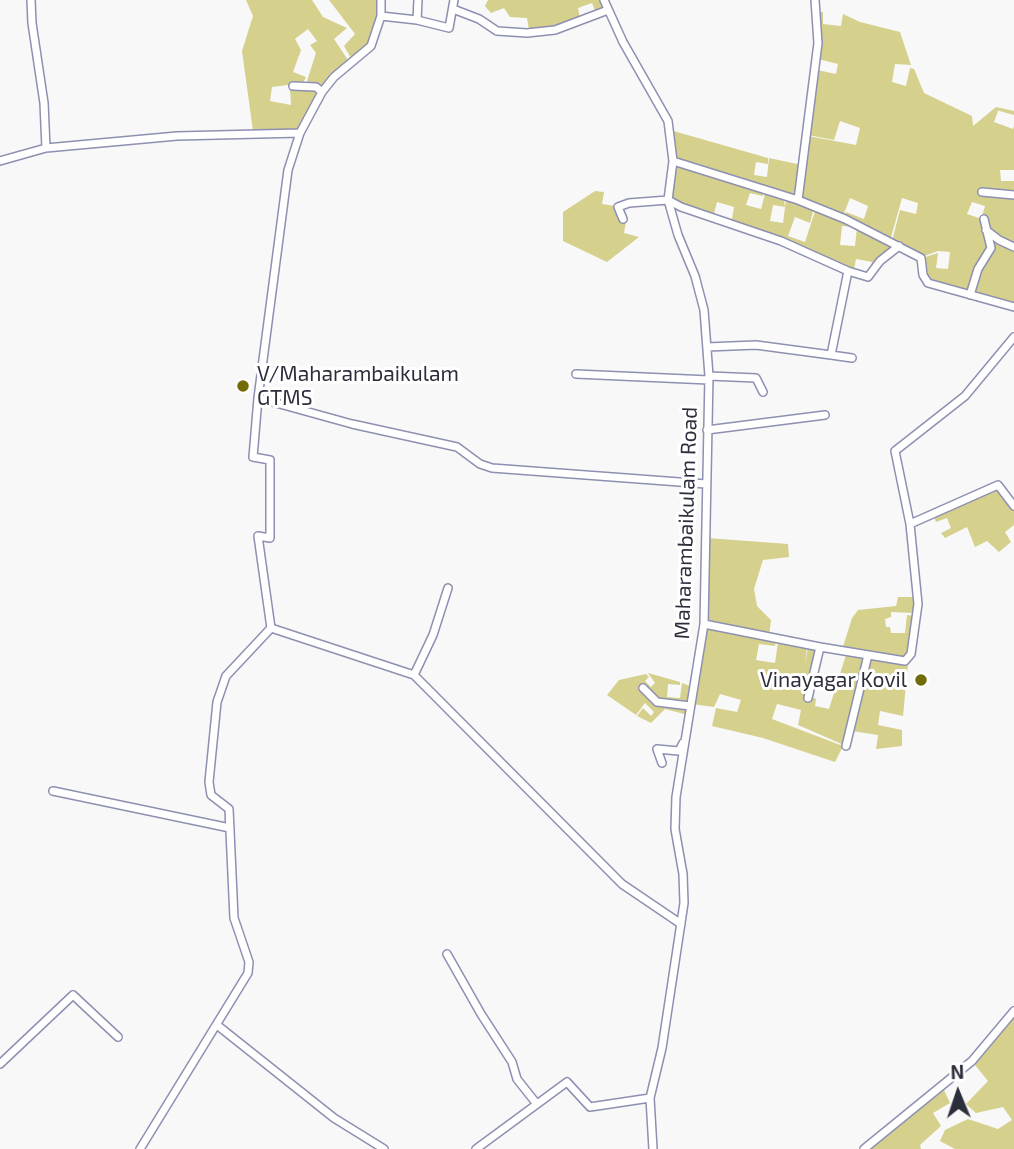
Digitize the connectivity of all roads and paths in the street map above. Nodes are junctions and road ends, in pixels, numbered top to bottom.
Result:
1 (32, 0) edge
2 (381, 0) edge
3 (418, 0) edge
4 (454, 0) edge
5 (604, 0) edge
6 (815, 0) edge
7 (453, 9) junction
8 (608, 10) junction
9 (381, 16) junction
10 (417, 20) junction
11 (293, 86) dead end
12 (322, 92) junction
13 (300, 133) junction
14 (46, 148) junction
15 (0, 161) edge
16 (673, 161) junction
17 (982, 192) dead end
18 (1014, 195) edge
19 (668, 200) junction
20 (798, 200) junction
21 (623, 219) dead end
22 (984, 219) dead end
23 (986, 230) junction
24 (899, 246) junction
25 (1014, 247) edge
26 (848, 271) junction
27 (970, 295) junction
28 (1014, 307) edge
29 (1014, 337) edge
30 (707, 346) junction
31 (831, 355) junction
32 (852, 358) dead end
33 (576, 374) dead end
34 (709, 378) junction
35 (763, 392) dead end
36 (258, 398) junction
37 (825, 415) dead end
38 (707, 430) junction
39 (706, 484) junction
40 (1014, 506) edge
41 (910, 524) junction
42 (448, 588) dead end
43 (695, 614) dead end
44 (704, 614) junction
45 (704, 624) junction
46 (271, 628) junction
47 (820, 647) junction
48 (868, 655) junction
49 (414, 675) junction
50 (643, 688) dead end
51 (808, 698) dead end
52 (690, 706) junction
53 (685, 739) junction
54 (846, 746) dead end
55 (662, 763) dead end
56 (53, 791) dead end
57 (230, 828) junction
58 (681, 924) junction
59 (447, 954) dead end
60 (1014, 1011) edge
61 (217, 1026) junction
62 (118, 1037) dead end
63 (0, 1064) edge
64 (650, 1098) junction
65 (536, 1103) junction
66 (140, 1149) edge
67 (384, 1149) edge
68 (476, 1149) edge
69 (653, 1149) edge
70 (864, 1149) edge

1 - 14 street
2 - 9 street
3 - 10 street
4 - 7 street
5 - 8 street, Maharambaikulam Road
6 - 20 street
7 - 8 street
7 - 10 street
8 - 16 street, Maharambaikulam Road
9 - 10 street
9 - 12 street
11 - 12 street
12 - 13 street
13 - 14 street
13 - 36 street
14 - 15 street
16 - 19 street, Maharambaikulam Road
16 - 20 street
17 - 18 street
19 - 21 street
19 - 26 street
19 - 30 street, Maharambaikulam Road
20 - 24 street
22 - 23 street
23 - 25 street
23 - 27 street
24 - 26 street
24 - 27 street
26 - 31 street
27 - 28 street
29 - 41 street
30 - 31 street
30 - 34 street, Maharambaikulam Road
31 - 32 street
33 - 34 street
34 - 35 street
34 - 38 street, Maharambaikulam Road
36 - 39 street
36 - 46 street
37 - 38 street
38 - 39 street, Maharambaikulam Road
39 - 44 street, Maharambaikulam Road
40 - 41 street
41 - 48 street
42 - 49 street
43 - 44 street
44 - 45 street, Maharambaikulam Road
45 - 47 street
45 - 52 street, Maharambaikulam Road
46 - 49 street
46 - 57 street
47 - 48 street
47 - 51 street
48 - 54 street
49 - 58 street
50 - 52 street
52 - 53 street, Maharambaikulam Road
53 - 55 street
53 - 58 street, Maharambaikulam Road
56 - 57 street
57 - 61 street
58 - 64 street, Maharambaikulam Road
59 - 65 street
60 - 70 street
61 - 66 street
61 - 67 street
62 - 63 street
64 - 65 street
64 - 69 street, Maharambaikulam Road
65 - 68 street

